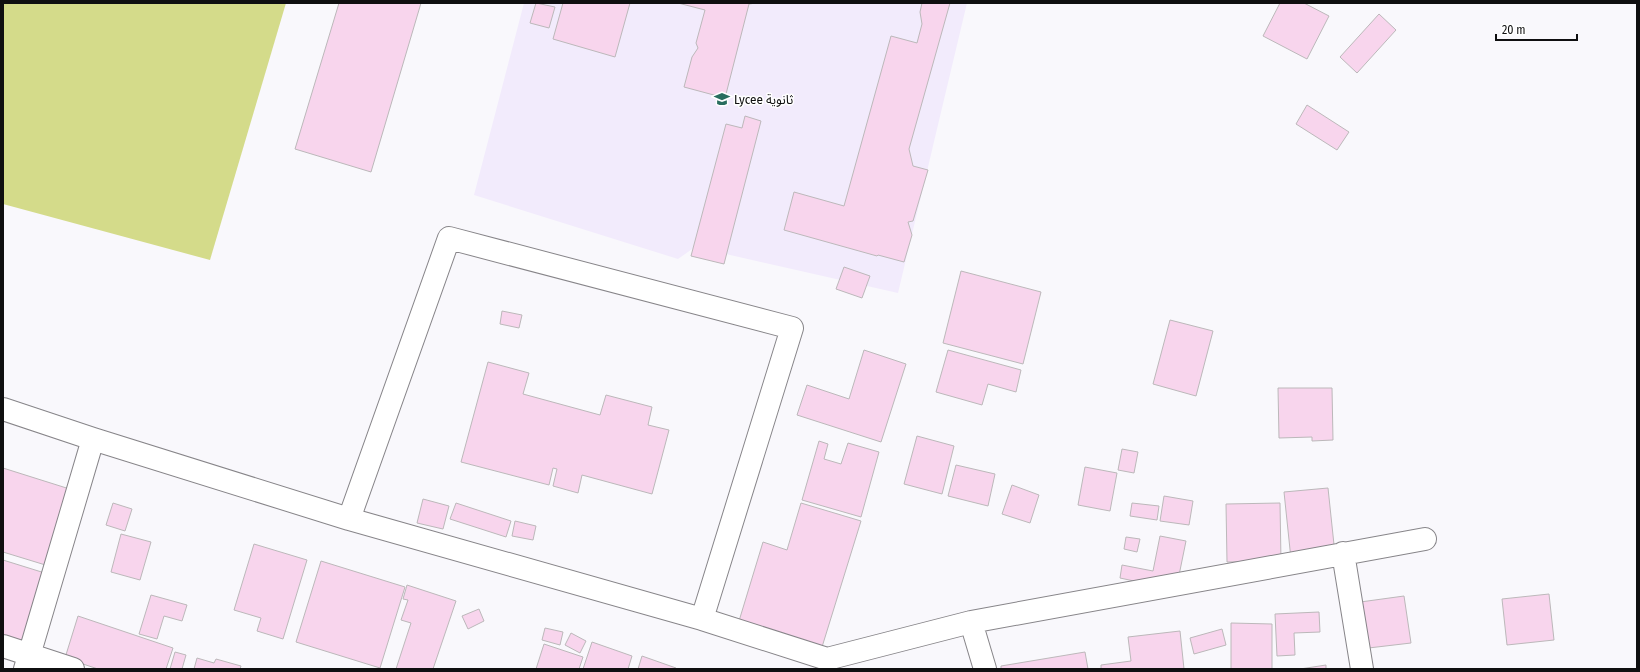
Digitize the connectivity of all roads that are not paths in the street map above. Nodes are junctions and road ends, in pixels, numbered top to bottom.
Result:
1 (3, 410) edge
2 (92, 439) junction
3 (349, 519) junction
4 (1425, 539) dead end
5 (1343, 553) junction
6 (702, 619) junction
7 (971, 622) junction
8 (3, 646) edge
9 (27, 662) edge
10 (828, 664) edge
11 (72, 669) edge
12 (985, 669) edge
13 (1362, 669) edge

1 - 2 street
2 - 3 street
2 - 9 street
3 - 6 street
3 - 6 street
4 - 5 street
5 - 7 street
5 - 13 street
6 - 10 street
7 - 10 street
7 - 12 street
8 - 9 street
9 - 11 street

